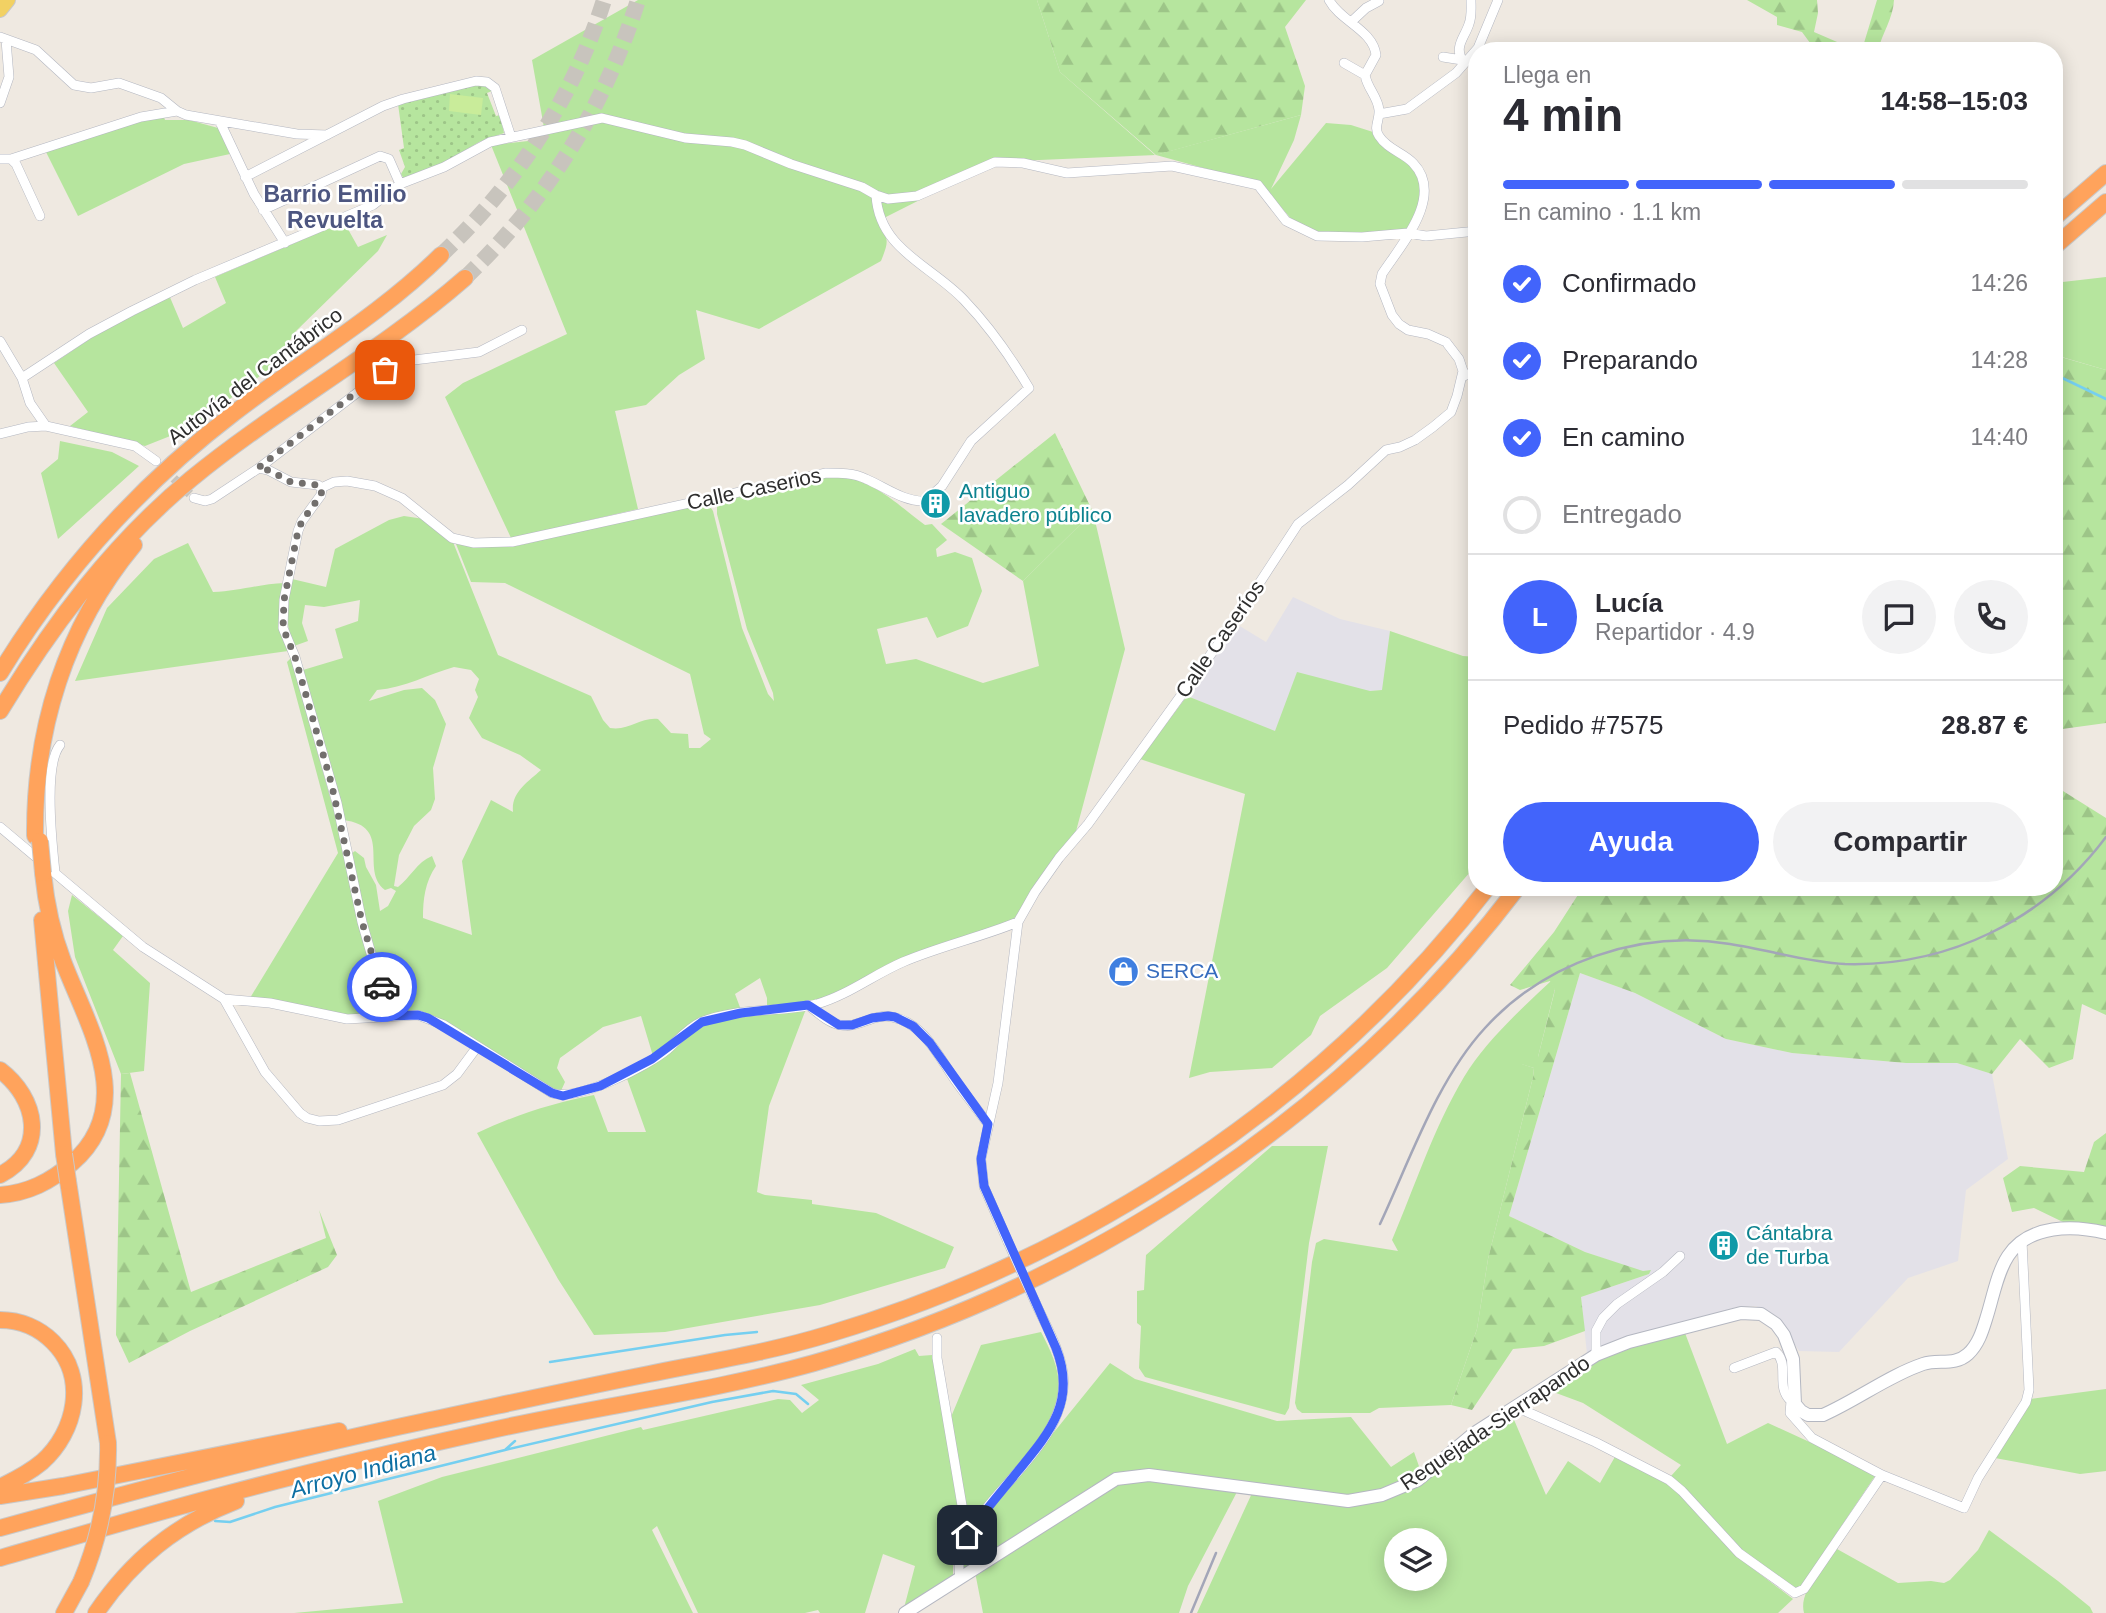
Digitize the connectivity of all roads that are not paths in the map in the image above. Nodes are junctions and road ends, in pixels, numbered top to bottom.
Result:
1 (8, 0) edge
2 (1329, 0) edge
3 (1462, 0) edge
4 (1471, 0) edge
5 (1498, 0) edge
6 (1379, 1) edge
7 (0, 10) edge
8 (1351, 22) junction
9 (3, 38) edge
10 (1480, 42) edge
11 (1443, 57) dead end
12 (1468, 57) edge
13 (1463, 61) junction
14 (1344, 63) dead end
15 (1365, 75) junction
16 (0, 103) edge
17 (177, 111) junction
18 (1379, 114) junction
19 (220, 122) junction
20 (327, 135) junction
21 (511, 137) junction
22 (0, 159) edge
23 (11, 159) junction
24 (2106, 173) edge
25 (245, 177) junction
26 (400, 184) junction
27 (876, 195) junction
28 (2106, 202) edge
29 (263, 210) junction
30 (2063, 210) edge
31 (40, 216) dead end
32 (1468, 231) edge
33 (1408, 233) junction
34 (2063, 239) edge
35 (285, 243) junction
36 (441, 255) tunnel mouth
37 (465, 278) tunnel mouth
38 (522, 330) dead end
39 (0, 341) edge
40 (1468, 374) edge
41 (1462, 377) junction
42 (23, 378) junction
43 (273, 419) junction
44 (46, 426) junction
45 (0, 435) edge
46 (156, 461) tunnel mouth
47 (258, 468) junction
48 (321, 488) junction
49 (194, 498) dead end
50 (135, 500) junction
51 (0, 658) edge
52 (0, 673) edge
53 (0, 711) edge
54 (60, 744) dead end
55 (0, 827) edge
56 (45, 870) junction
57 (1481, 896) edge
58 (1511, 896) edge
59 (1018, 922) junction
60 (224, 999) junction
61 (808, 1005) junction
62 (389, 1016) junction
63 (477, 1046) junction
64 (0, 1070) edge
65 (988, 1124) junction
66 (0, 1175) edge
67 (0, 1195) edge
68 (2106, 1233) edge
69 (2022, 1241) junction
70 (1679, 1256) dead end
71 (0, 1321) edge
72 (937, 1338) dead end
73 (1596, 1355) junction
74 (1734, 1368) dead end
75 (624, 1379) junction
76 (1793, 1400) junction
77 (1516, 1407) junction
78 (493, 1430) junction
79 (1882, 1475) junction
80 (0, 1486) edge
81 (0, 1496) edge
82 (0, 1528) edge
83 (967, 1535) junction
84 (0, 1558) edge
85 (960, 1577) junction
86 (920, 1608) edge
87 (64, 1613) edge
88 (96, 1613) edge
89 (905, 1613) edge

1 - 7 main road
2 - 8 street
3 - 4 street
4 - 13 street
5 - 10 street
6 - 8 street
8 - 15 street
9 - 16 street
9 - 17 street
11 - 13 street
12 - 13 street
13 - 18 street
14 - 15 street
15 - 18 street
17 - 19 street
17 - 23 street
18 - 33 street
19 - 20 street
19 - 25 street
20 - 21 street
20 - 25 street
21 - 26 street
21 - 27 street
22 - 23 street
23 - 31 street
24 - 30 highway
25 - 29 street
26 - 29 street
26 - 35 street
27 - 33 street
27 - 48 street, Calle Caserios
28 - 34 highway
29 - 35 street
32 - 33 street
33 - 41 street
35 - 42 street
36 - 50 highway, Autovía del Cantábrico
37 - 43 highway, Autovía del Cantábrico
38 - 47 street
39 - 42 street
40 - 41 street
41 - 59 street, Calle Caseríos
42 - 44 street
43 - 53 highway, Autovía del Cantábrico
43 - 56 highway, bridge
44 - 45 street
44 - 46 street
47 - 48 street, Calle Caserios
47 - 49 street
48 - 62 street
50 - 51 highway
50 - 52 highway, Autovía del Cantábrico
54 - 56 street
55 - 56 street
56 - 60 street
56 - 67 highway
56 - 87 highway, bridge
57 - 75 highway
58 - 78 highway
59 - 61 street
59 - 65 street, Calle Caseríos
60 - 62 street
60 - 63 street
61 - 63 street
61 - 65 street
62 - 63 street
64 - 66 highway
65 - 83 street, Calle Caseríos, bridge
68 - 69 street
69 - 76 street
69 - 79 street
70 - 73 street
71 - 80 highway
72 - 83 street
73 - 76 street, Requejada-Sierrapando
73 - 77 street, Requejada-Sierrapando
74 - 76 street
75 - 81 highway
75 - 82 highway
76 - 79 street
77 - 79 street
77 - 85 street, Requejada-Sierrapando
78 - 84 highway
78 - 88 highway
83 - 85 street
85 - 86 street, Requejada-Sierrapando
86 - 89 street, Requejada-Sierrapando

